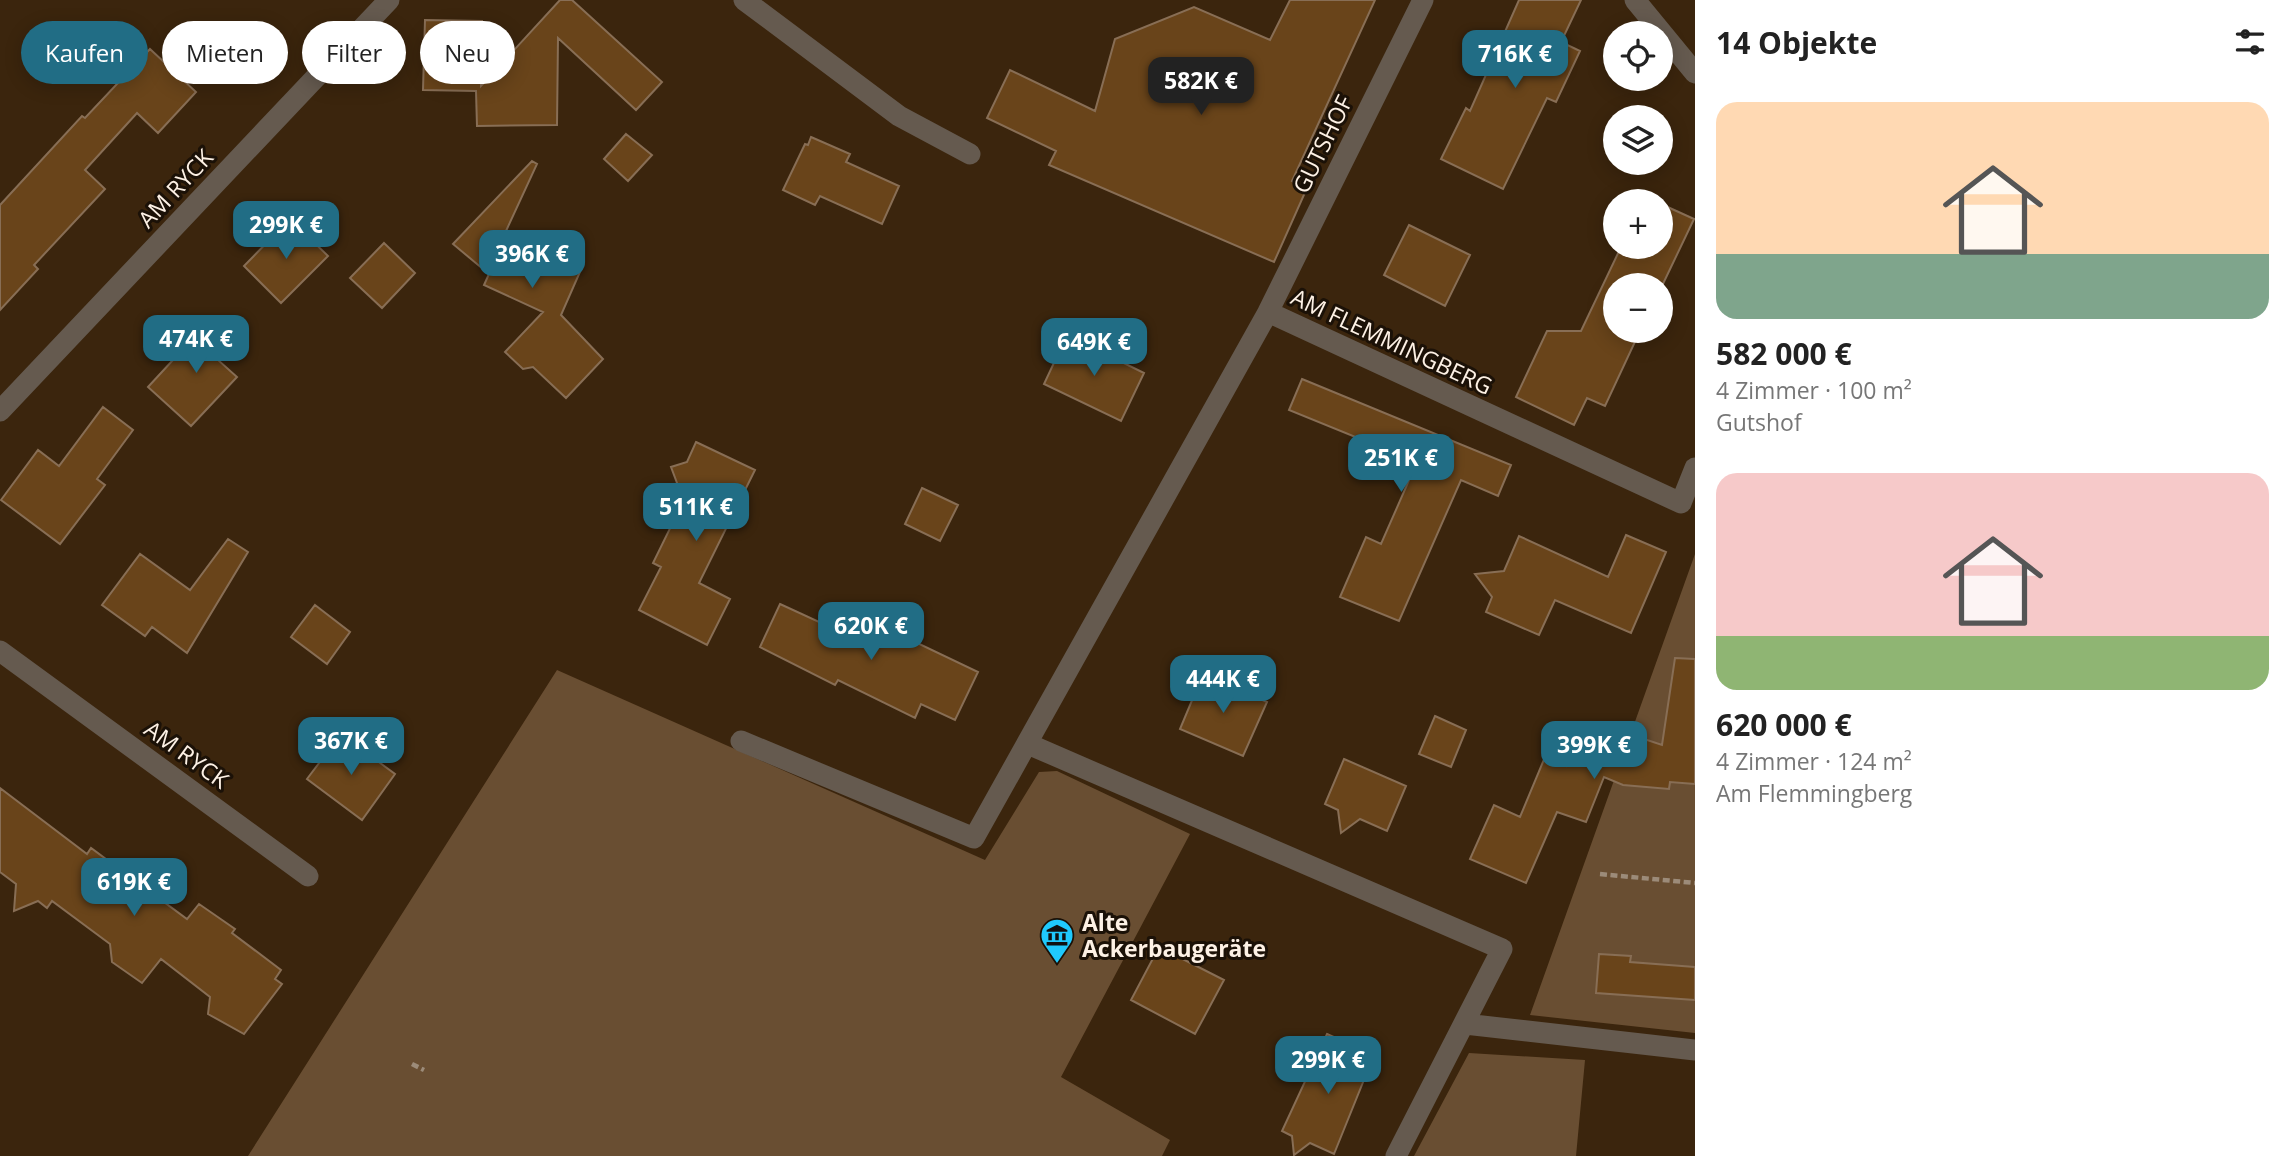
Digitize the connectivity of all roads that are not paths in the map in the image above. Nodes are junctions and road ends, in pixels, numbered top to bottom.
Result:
1 (389, 0) edge
2 (744, 0) edge
3 (1423, 0) edge
4 (1635, 0) edge
5 (1695, 72) edge
6 (970, 154) dead end
7 (1268, 312) junction
8 (0, 411) edge
9 (1695, 468) edge
10 (0, 650) edge
11 (741, 741) dead end
12 (1028, 744) junction
13 (309, 876) dead end
14 (1465, 1024) junction
15 (1695, 1050) edge
16 (1396, 1156) edge

1 - 8 street, AM RYCK
2 - 6 street
3 - 7 street, GUTSHOF
4 - 5 street
7 - 9 street, AM FLEMMINGBERG
7 - 12 street, AM FLEMMINGBERG
10 - 13 street, AM RYCK
11 - 12 street, AM FLEMMINGBERG
12 - 14 street
14 - 15 street
14 - 16 street

